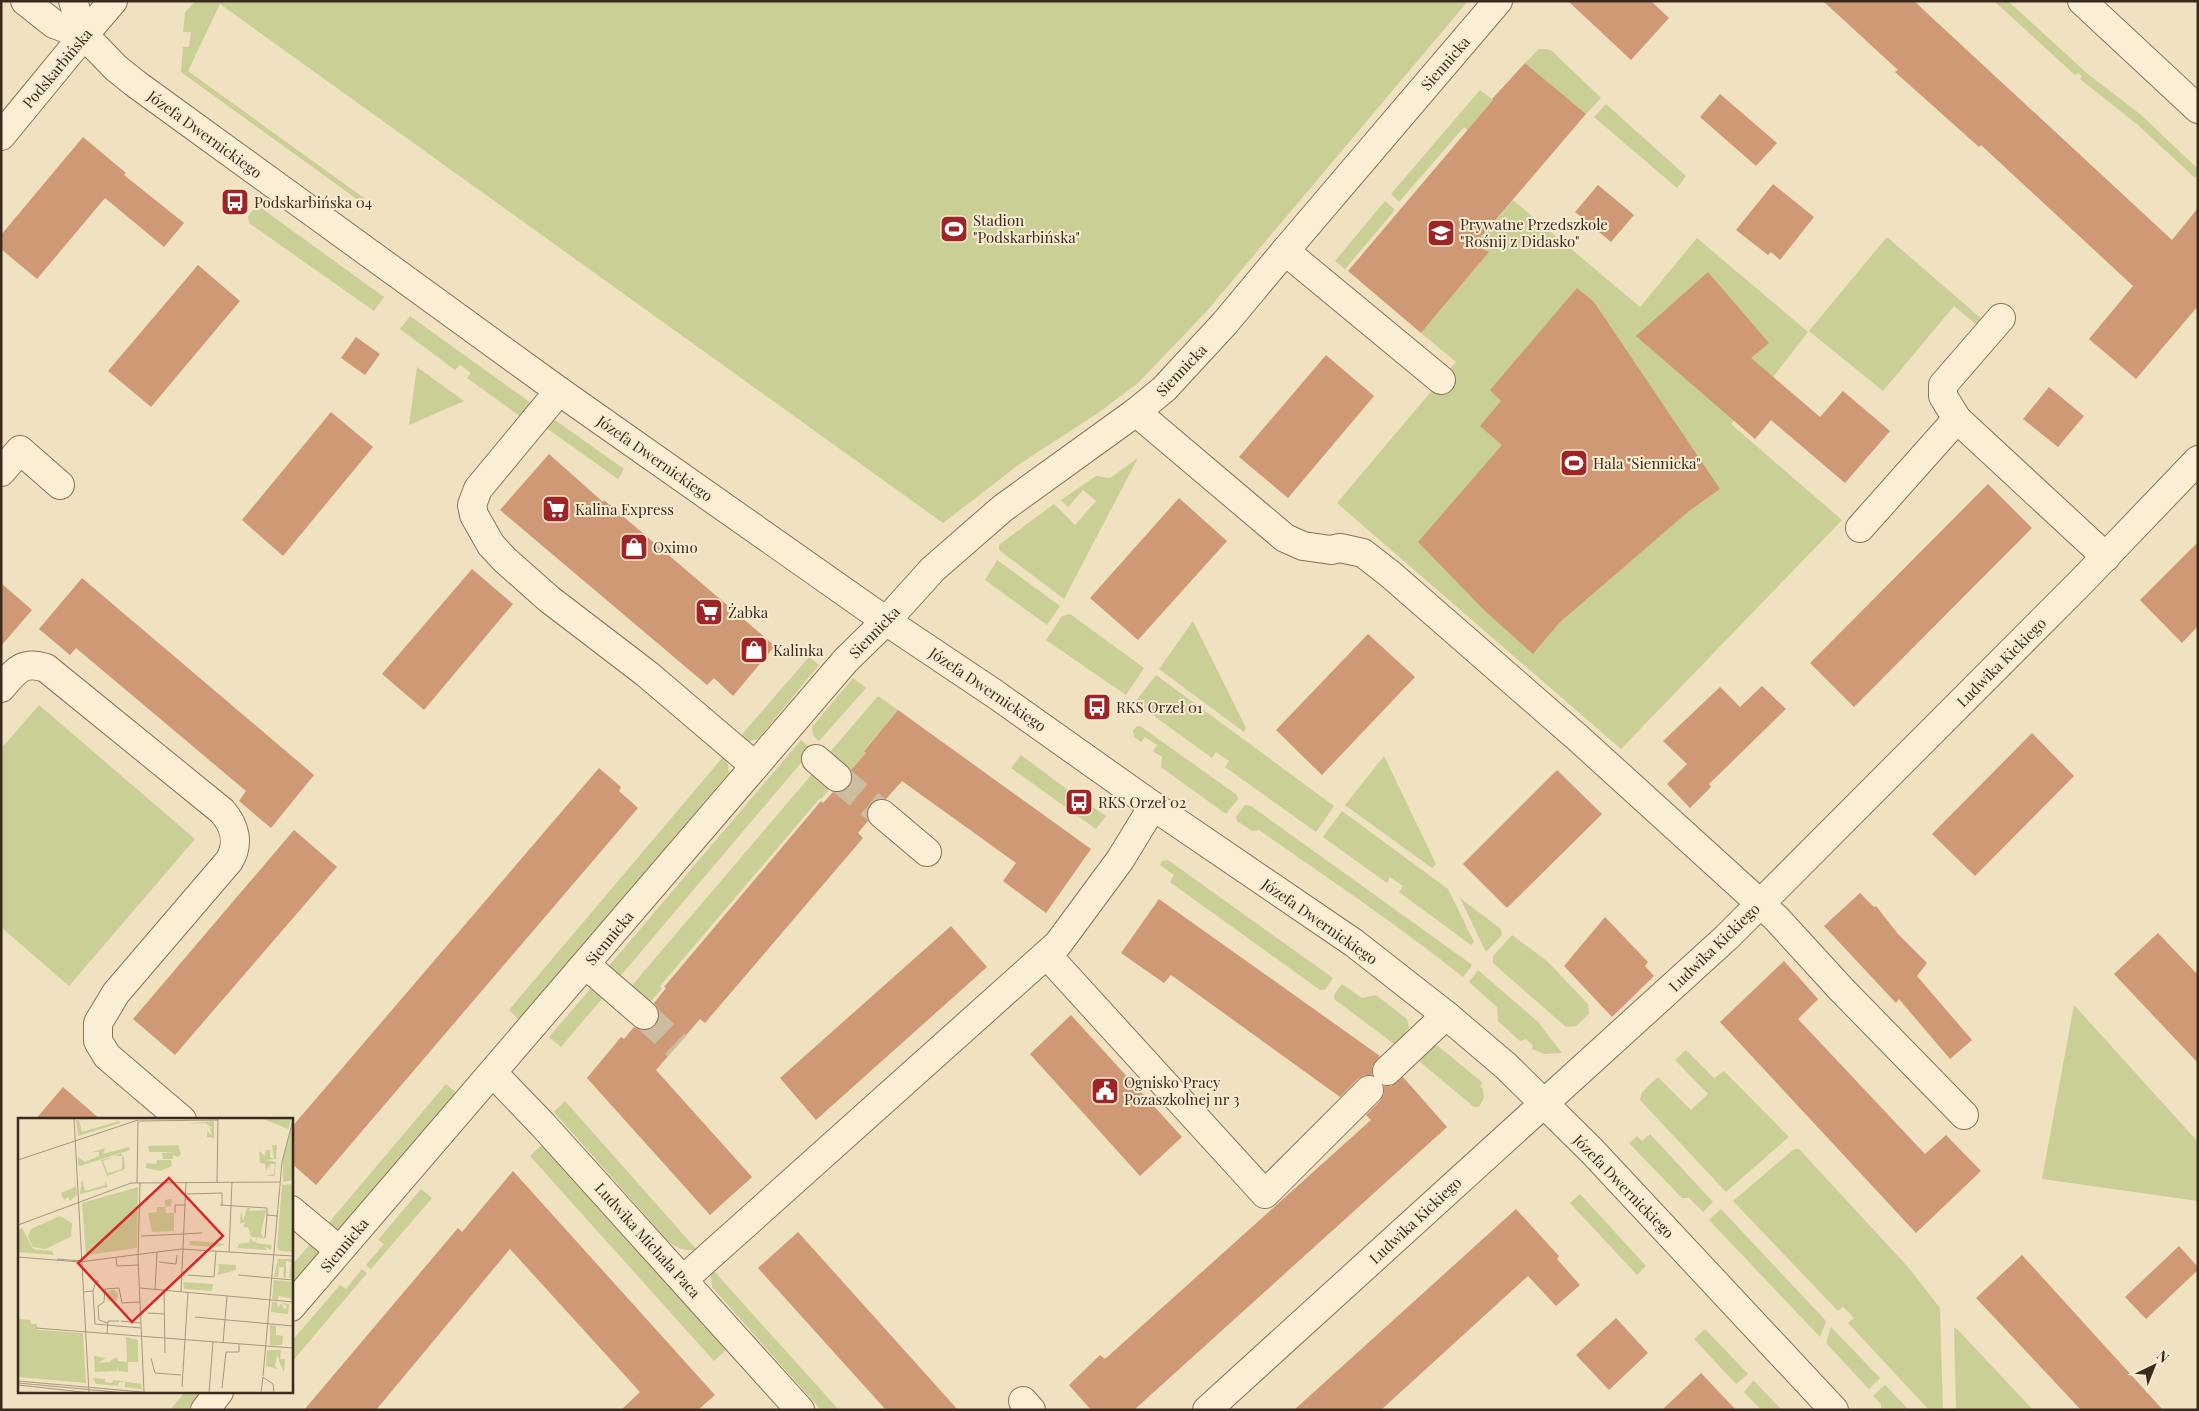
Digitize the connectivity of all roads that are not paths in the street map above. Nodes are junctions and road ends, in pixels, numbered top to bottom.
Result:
1 (26, 1) edge
2 (72, 1) edge
3 (113, 1) edge
4 (1498, 1) edge
5 (2082, 1) edge
6 (84, 36) junction
7 (2198, 109) edge
8 (1, 136) edge
9 (1285, 250) junction
10 (2001, 318) dead end
11 (1441, 380) dead end
12 (559, 391) junction
13 (1136, 412) junction
14 (1957, 419) junction
15 (2198, 460) edge
16 (1, 472) edge
17 (60, 485) dead end
18 (1860, 528) dead end
19 (2106, 557) junction
20 (886, 621) junction
21 (1, 688) edge
22 (816, 759) dead end
23 (755, 766) junction
24 (837, 777) tunnel mouth
25 (1153, 806) junction
26 (882, 814) tunnel mouth
27 (927, 852) dead end
28 (1759, 904) junction
29 (1047, 955) junction
30 (586, 965) junction
31 (1446, 1014) junction
32 (644, 1015) tunnel mouth
33 (493, 1073) junction
34 (1543, 1102) junction
35 (1964, 1115) dead end
36 (180, 1118) edge
37 (292, 1211) edge
38 (339, 1250) junction
39 (684, 1279) junction
40 (292, 1306) edge
41 (217, 1394) edge
42 (788, 1406) edge
43 (1209, 1409) edge
44 (205, 1410) edge
45 (1834, 1410) edge

1 - 6 street
2 - 6 street
3 - 6 street, Podskarbińska
4 - 9 street, Siennicka
5 - 7 street
6 - 8 street, Podskarbińska
6 - 12 street, Józefa Dwernickiego
9 - 11 street
9 - 13 street, Siennicka
10 - 14 street
12 - 20 street, Józefa Dwernickiego
12 - 23 street
13 - 20 street, Siennicka
13 - 28 street
14 - 18 street
14 - 19 street
15 - 19 street, Ludwika Kickiego
16 - 17 street
19 - 28 street, Ludwika Kickiego
20 - 23 street, Siennicka
20 - 25 street, Józefa Dwernickiego
21 - 36 street
22 - 24 street
23 - 30 street, Siennicka
25 - 29 street
25 - 31 street, Józefa Dwernickiego
26 - 27 street
28 - 34 street, Ludwika Kickiego
28 - 35 street
29 - 31 street
29 - 39 street
30 - 32 street
30 - 33 street, Siennicka
31 - 34 street, Józefa Dwernickiego
33 - 38 street, Siennicka
33 - 39 street, Ludwika Michała Paca
34 - 43 street, Ludwika Kickiego
34 - 45 street, Józefa Dwernickiego
37 - 38 street
38 - 40 street, Siennicka
39 - 42 street, Ludwika Michała Paca
41 - 44 street

